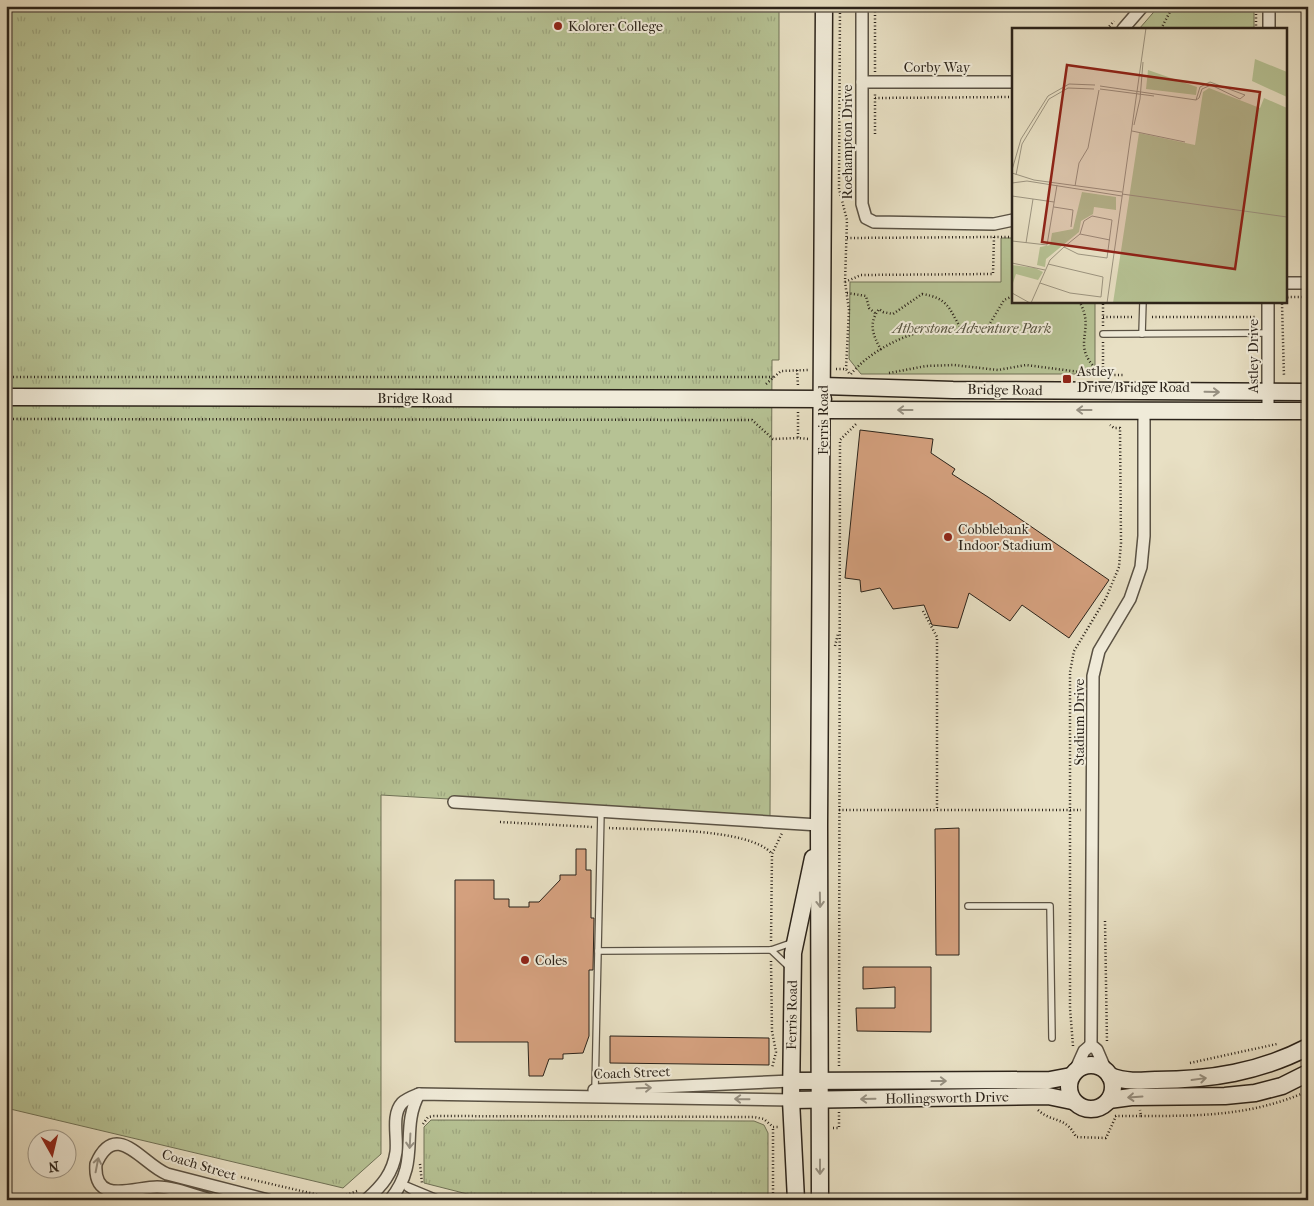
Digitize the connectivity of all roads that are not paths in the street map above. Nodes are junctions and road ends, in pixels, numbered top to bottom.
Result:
1 (824, 6) edge
2 (862, 6) edge
3 (1143, 6) edge
4 (1269, 6) edge
5 (1125, 28) edge
6 (1269, 28) edge
7 (862, 82) junction
8 (1012, 82) edge
9 (1012, 220) edge
10 (1286, 283) edge
11 (1308, 283) edge
12 (1142, 302) edge
13 (1268, 302) edge
14 (1268, 333) junction
15 (1103, 334) dead end
16 (1142, 334) junction
17 (1308, 392) edge
18 (1269, 393) junction
19 (6, 397) edge
20 (823, 398) junction
21 (1144, 410) junction
22 (1268, 410) junction
23 (1308, 411) edge
24 (454, 802) dead end
25 (601, 811) junction
26 (819, 829) junction
27 (968, 906) dead end
28 (796, 941) junction
29 (771, 950) junction
30 (598, 951) junction
31 (793, 970) junction
32 (1052, 1038) dead end
33 (1091, 1045) junction
34 (1308, 1047) edge
35 (1108, 1073) junction
36 (1308, 1073) edge
37 (1073, 1074) junction
38 (791, 1081) junction
39 (821, 1081) junction
40 (595, 1093) junction
41 (419, 1094) junction
42 (791, 1100) junction
43 (821, 1100) junction
44 (1109, 1100) junction
45 (1072, 1101) junction
46 (388, 1176) junction
47 (401, 1183) junction
48 (364, 1197) edge
49 (210, 1200) edge
50 (268, 1200) edge
51 (390, 1200) edge
52 (426, 1200) edge
53 (442, 1200) edge
54 (796, 1200) edge
55 (820, 1200) edge

1 - 20 street, Ferris Road
2 - 7 street, Roehampton Drive
3 - 5 street
4 - 6 street
7 - 8 street, Corby Way
7 - 9 street, Roehampton Drive
10 - 11 street
12 - 16 lane
13 - 14 street, Astley Drive
14 - 16 lane
14 - 18 street, Astley Drive
15 - 16 lane
17 - 18 street, Bridge Road
20 -> 18 street, Bridge Road
18 - 22 street, Astley Drive
19 - 20 street, Bridge Road
21 -> 20 street, Bridge Road
20 - 26 street, Ferris Road
21 - 22 street, Bridge Road
21 - 33 street, Stadium Drive
22 - 23 street, Bridge Road
24 - 25 street
25 - 26 street
25 - 30 lane
26 - 28 street, Ferris Road
26 -> 39 street, Ferris Road
27 - 32 lane
28 - 29 lane
28 - 31 street, Ferris Road
29 - 30 lane
29 - 31 lane
30 - 40 lane
31 - 38 street, Ferris Road
33 - 35 street
33 - 37 street
35 -> 34 street
35 - 37 street
35 - 44 street
36 -> 44 street
39 -> 37 street, Hollingsworth Drive
37 - 45 street
38 - 39 street, Hollingsworth Drive
40 -> 38 street, Coach Street
38 - 42 street, Ferris Road
39 - 43 street, Ferris Road
40 - 41 street, Coach Street
42 -> 40 street, Coach Street
41 - 46 street
41 -> 47 street
42 - 43 street, Hollingsworth Drive
42 - 54 street, Ferris Road
45 -> 43 street, Hollingsworth Drive
43 -> 55 street, Ferris Road
44 - 45 street
46 - 47 street
46 - 48 street
47 - 51 street
47 - 52 lane
47 - 53 lane
49 -> 50 street, Coach Street

